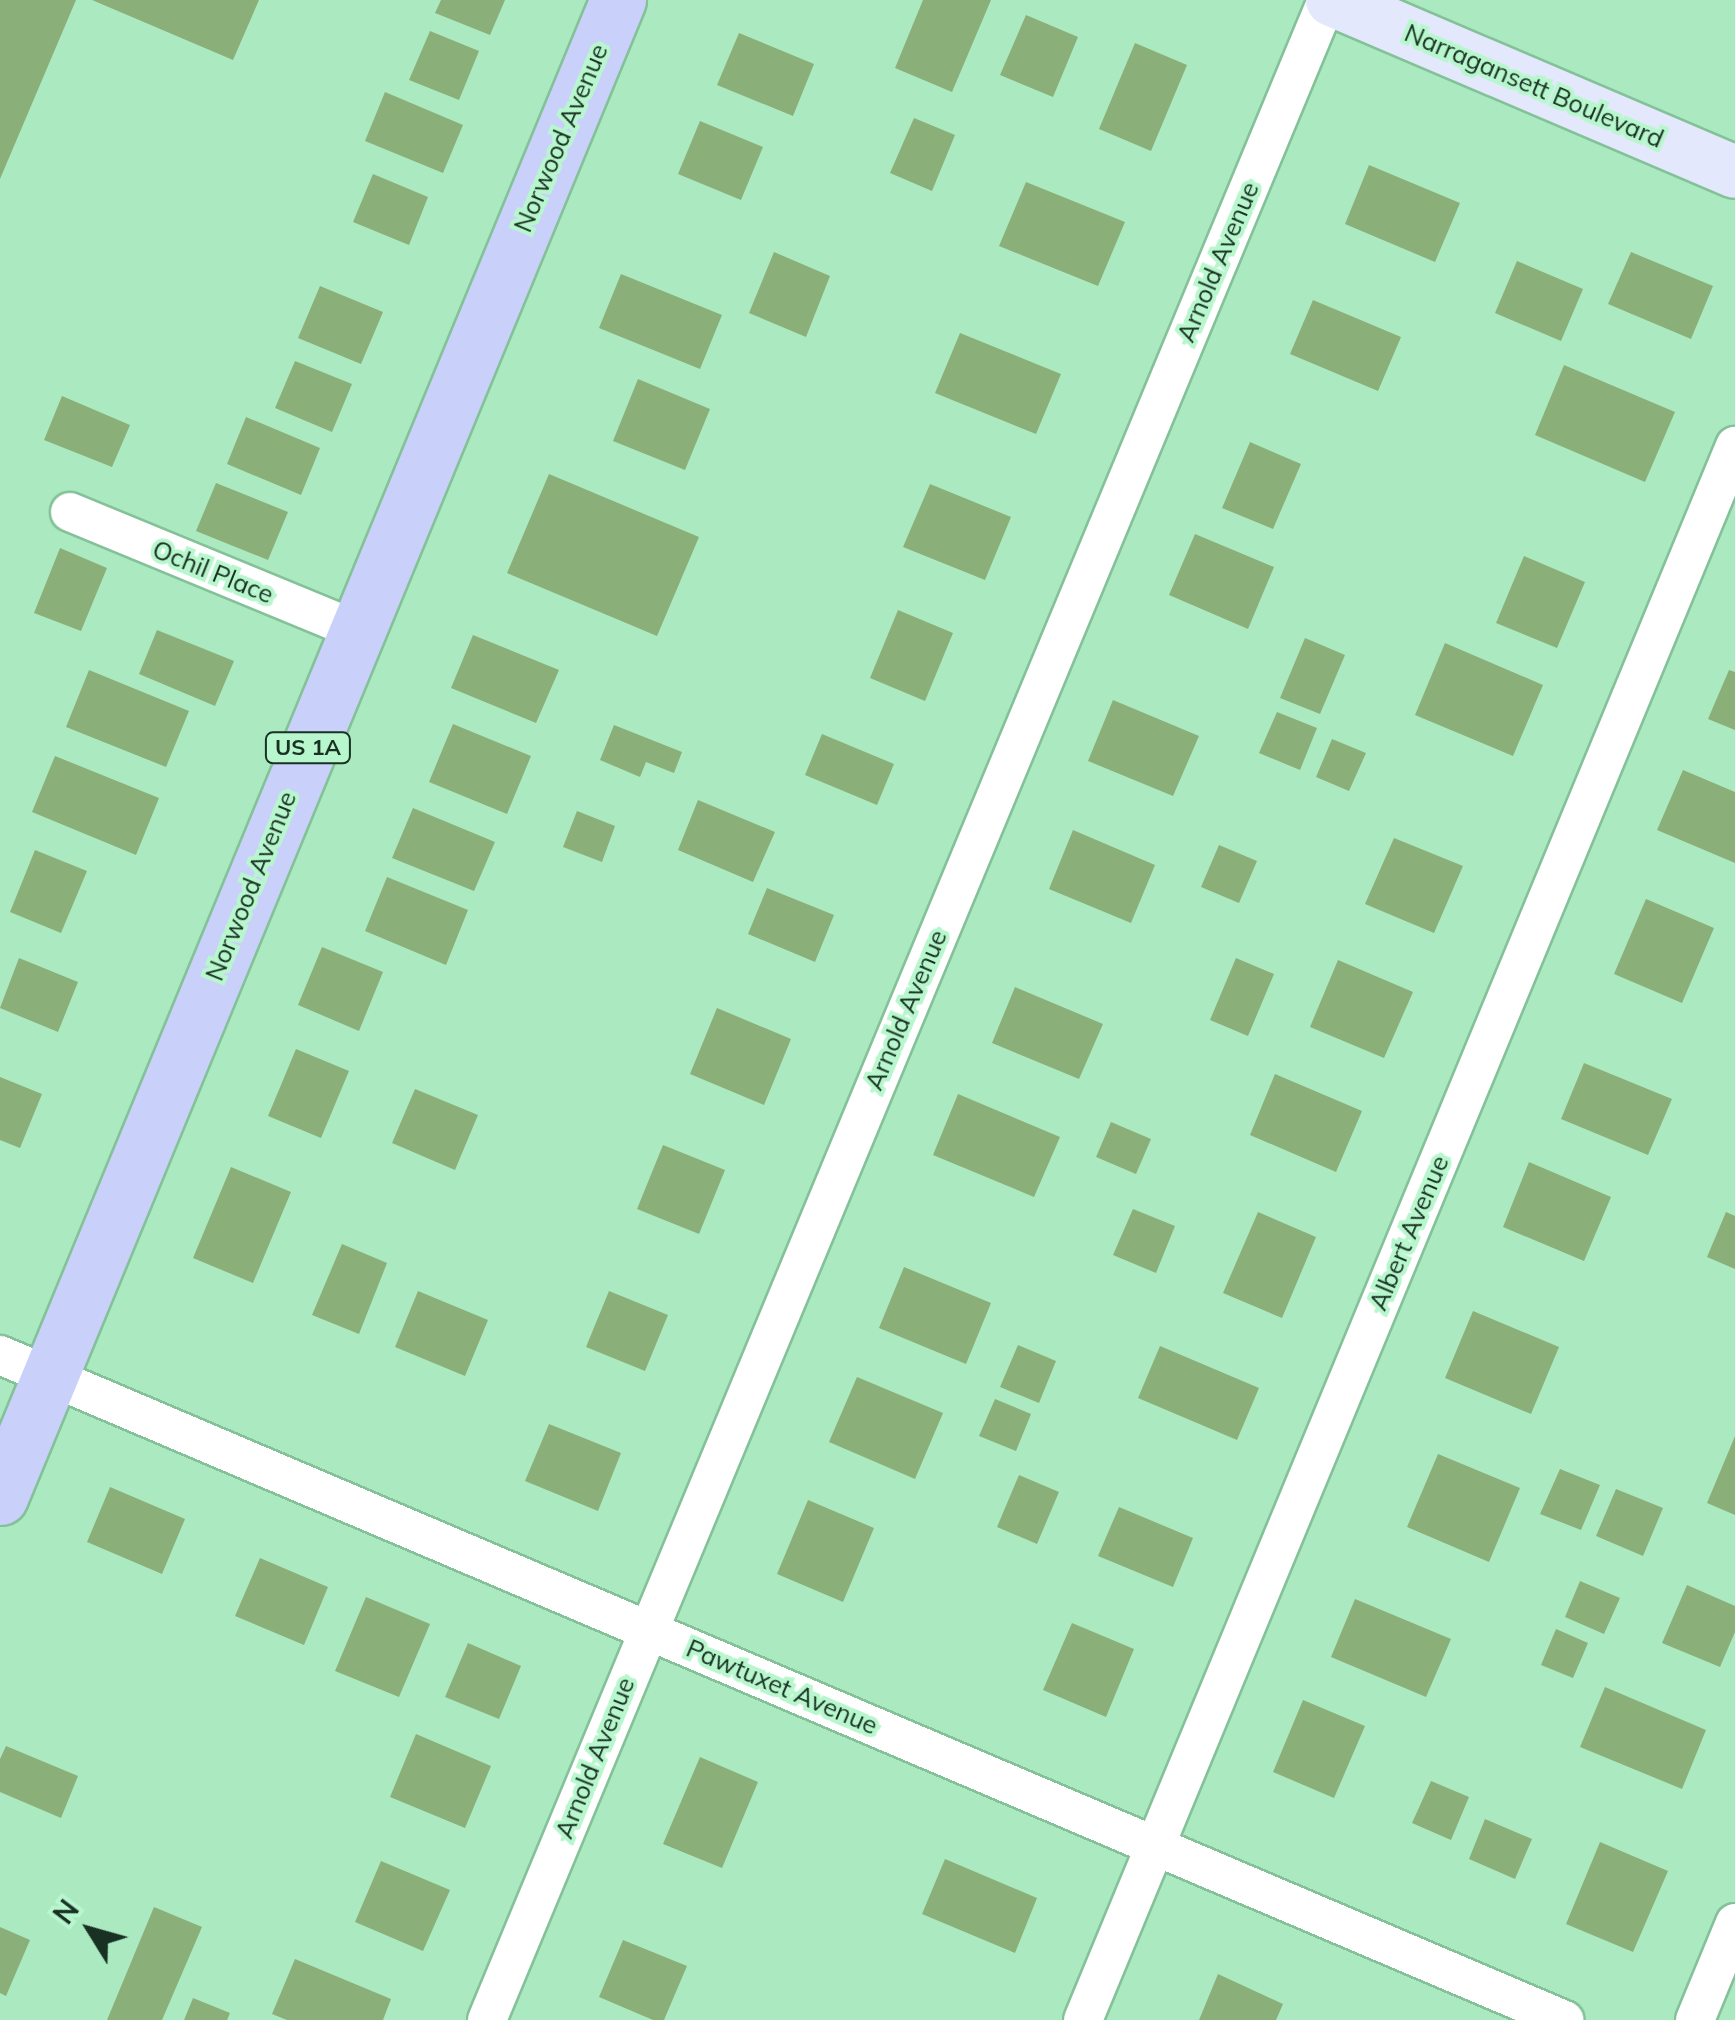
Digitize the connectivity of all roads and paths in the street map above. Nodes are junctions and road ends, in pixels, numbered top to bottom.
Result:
1 (618, 0) edge
2 (1330, 0) edge
3 (1735, 172) edge
4 (1735, 446) edge
5 (70, 512) dead end
6 (357, 630) junction
7 (25, 1364) edge
8 (0, 1497) edge
9 (648, 1630) junction
10 (1155, 1846) junction
11 (1735, 1923) edge
12 (487, 2020) edge
13 (1083, 2020) edge
14 (1564, 2020) edge
15 (1695, 2020) edge

1 - 6 main road, Norwood Avenue / US 1A
2 - 3 street, Narragansett Boulevard
2 - 9 street, Arnold Avenue
4 - 10 street, Albert Avenue
5 - 6 street, Ochil Place
6 - 7 main road, Norwood Avenue / US 1A
7 - 8 main road, Norwood Avenue / US 1A
7 - 9 street, Pawtuxet Avenue
9 - 10 street, Pawtuxet Avenue
9 - 12 street, Arnold Avenue
10 - 13 street, Albert Avenue
10 - 14 street, Pawtuxet Avenue
11 - 15 street

